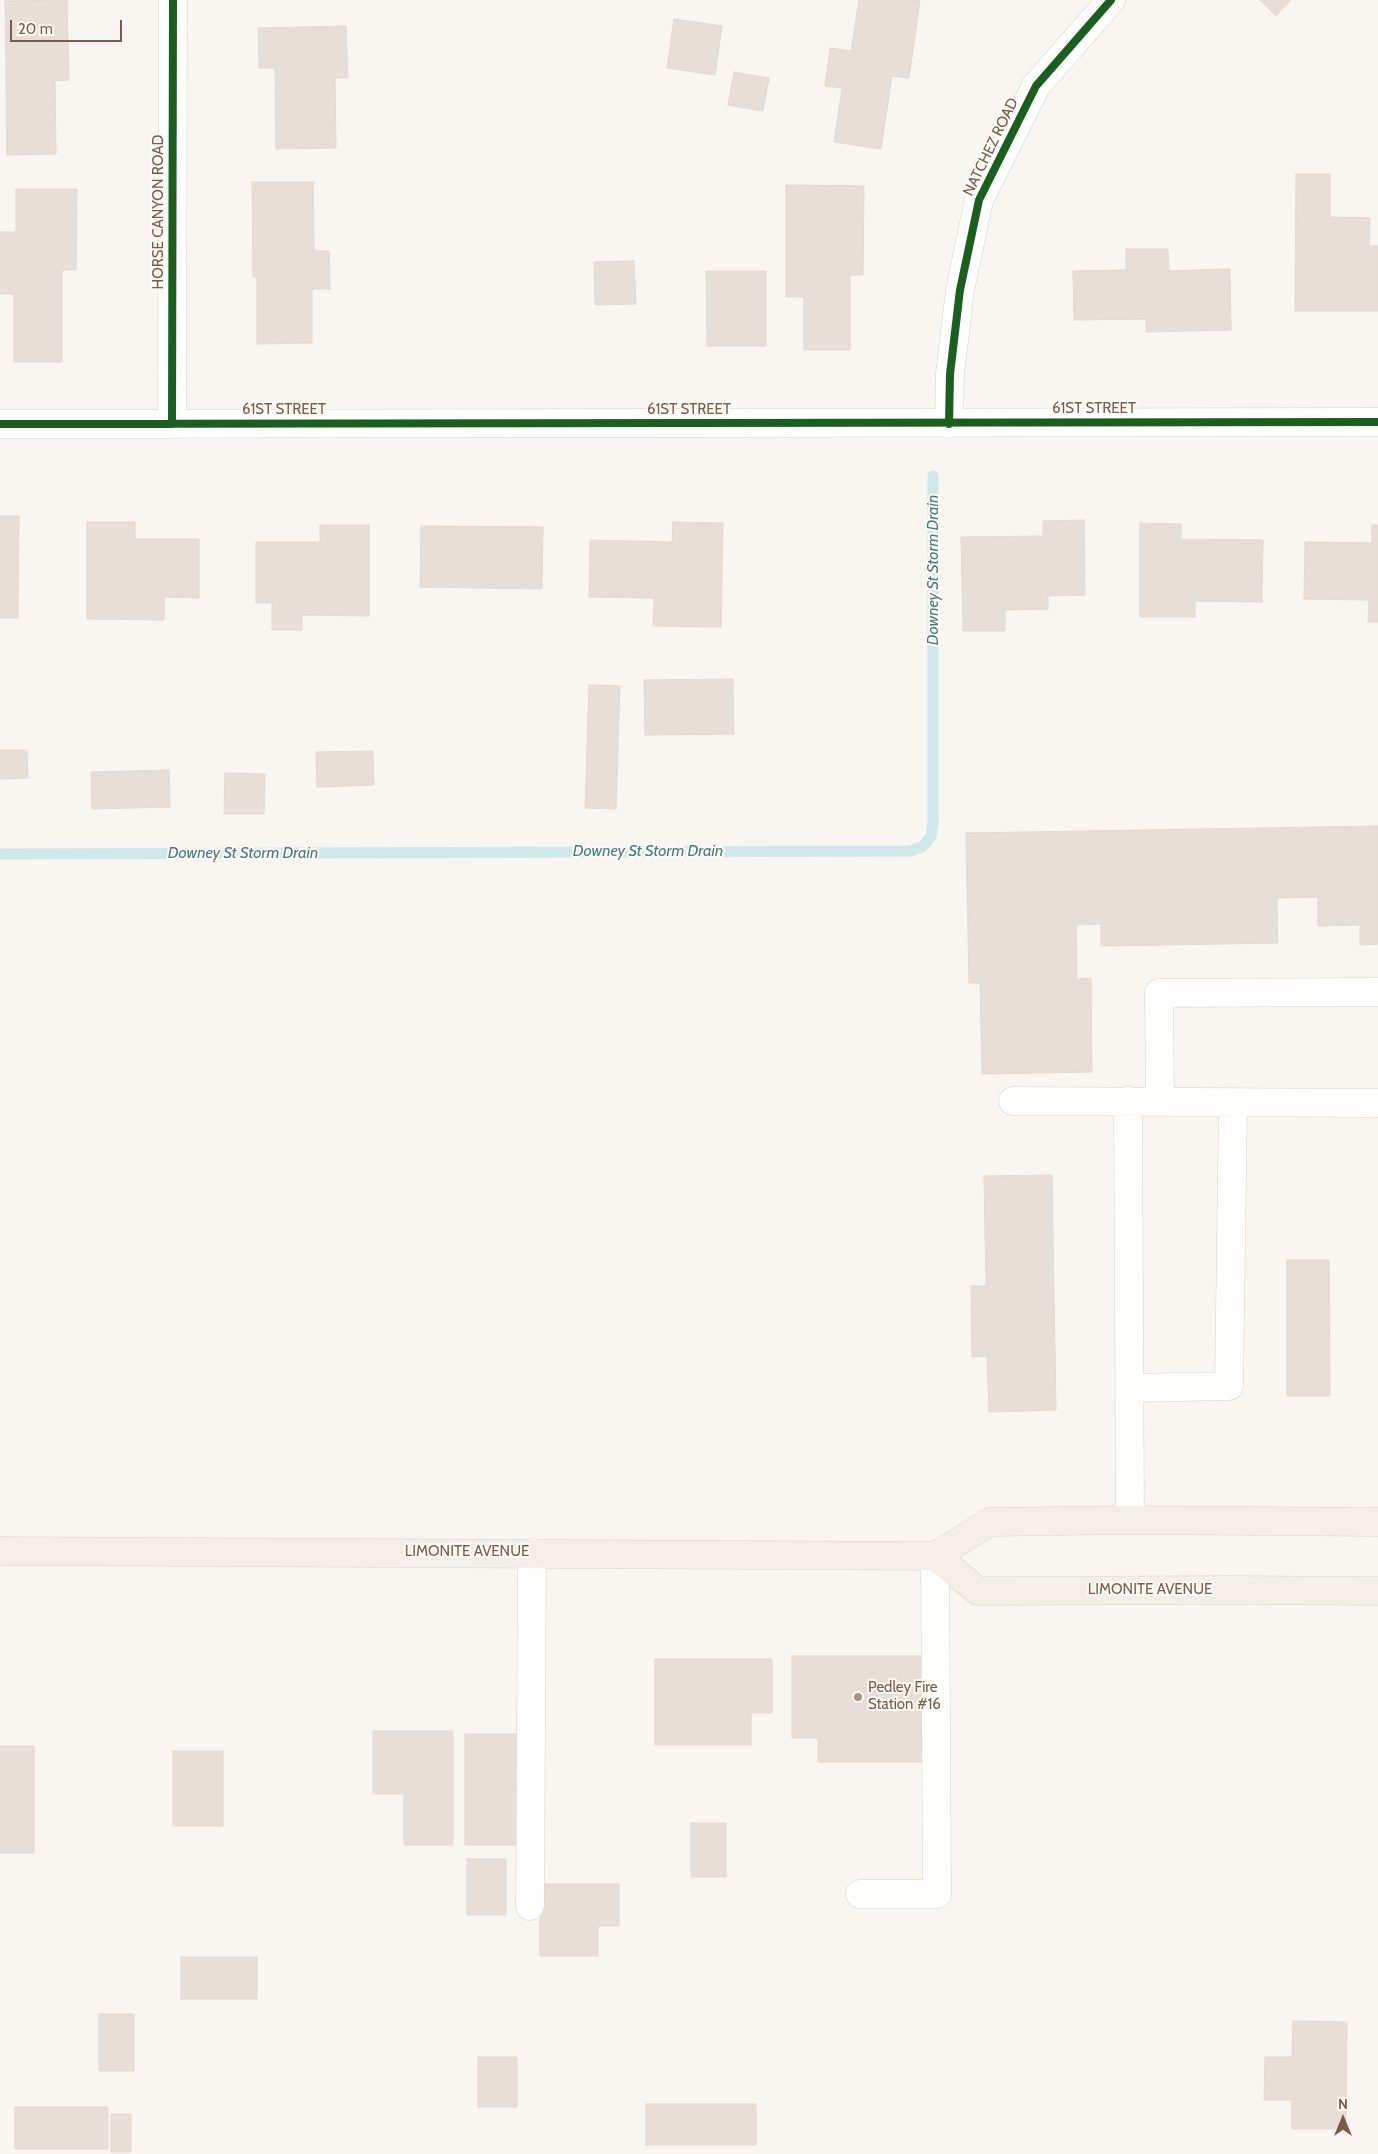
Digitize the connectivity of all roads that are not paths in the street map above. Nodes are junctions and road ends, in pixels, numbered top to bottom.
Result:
1 (173, 0) edge
2 (1109, 1) edge
3 (1378, 422) edge
4 (0, 424) edge
5 (172, 424) junction
6 (949, 424) junction
7 (1378, 992) edge
8 (1013, 1101) dead end
9 (1128, 1101) junction
10 (1160, 1102) junction
11 (1233, 1102) junction
12 (1378, 1103) edge
13 (1130, 1388) junction
14 (1130, 1520) junction
15 (1378, 1522) edge
16 (0, 1551) edge
17 (532, 1553) junction
18 (935, 1556) junction
19 (1378, 1591) edge
20 (860, 1894) dead end
21 (530, 1906) dead end

1 - 5 street, HORSE CANYON ROAD
2 - 6 street, NATCHEZ ROAD
3 - 6 street, 61ST STREET
4 - 5 street, 61ST STREET
5 - 6 street, 61ST STREET
7 - 10 street
8 - 9 street
9 - 10 street
9 - 13 street
10 - 11 street
11 - 12 street
11 - 13 street
13 - 14 street
14 - 15 main road
14 - 18 main road
16 - 17 main road, LIMONITE AVENUE
17 - 18 main road, LIMONITE AVENUE
17 - 21 street
18 - 19 main road, LIMONITE AVENUE
18 - 20 street

